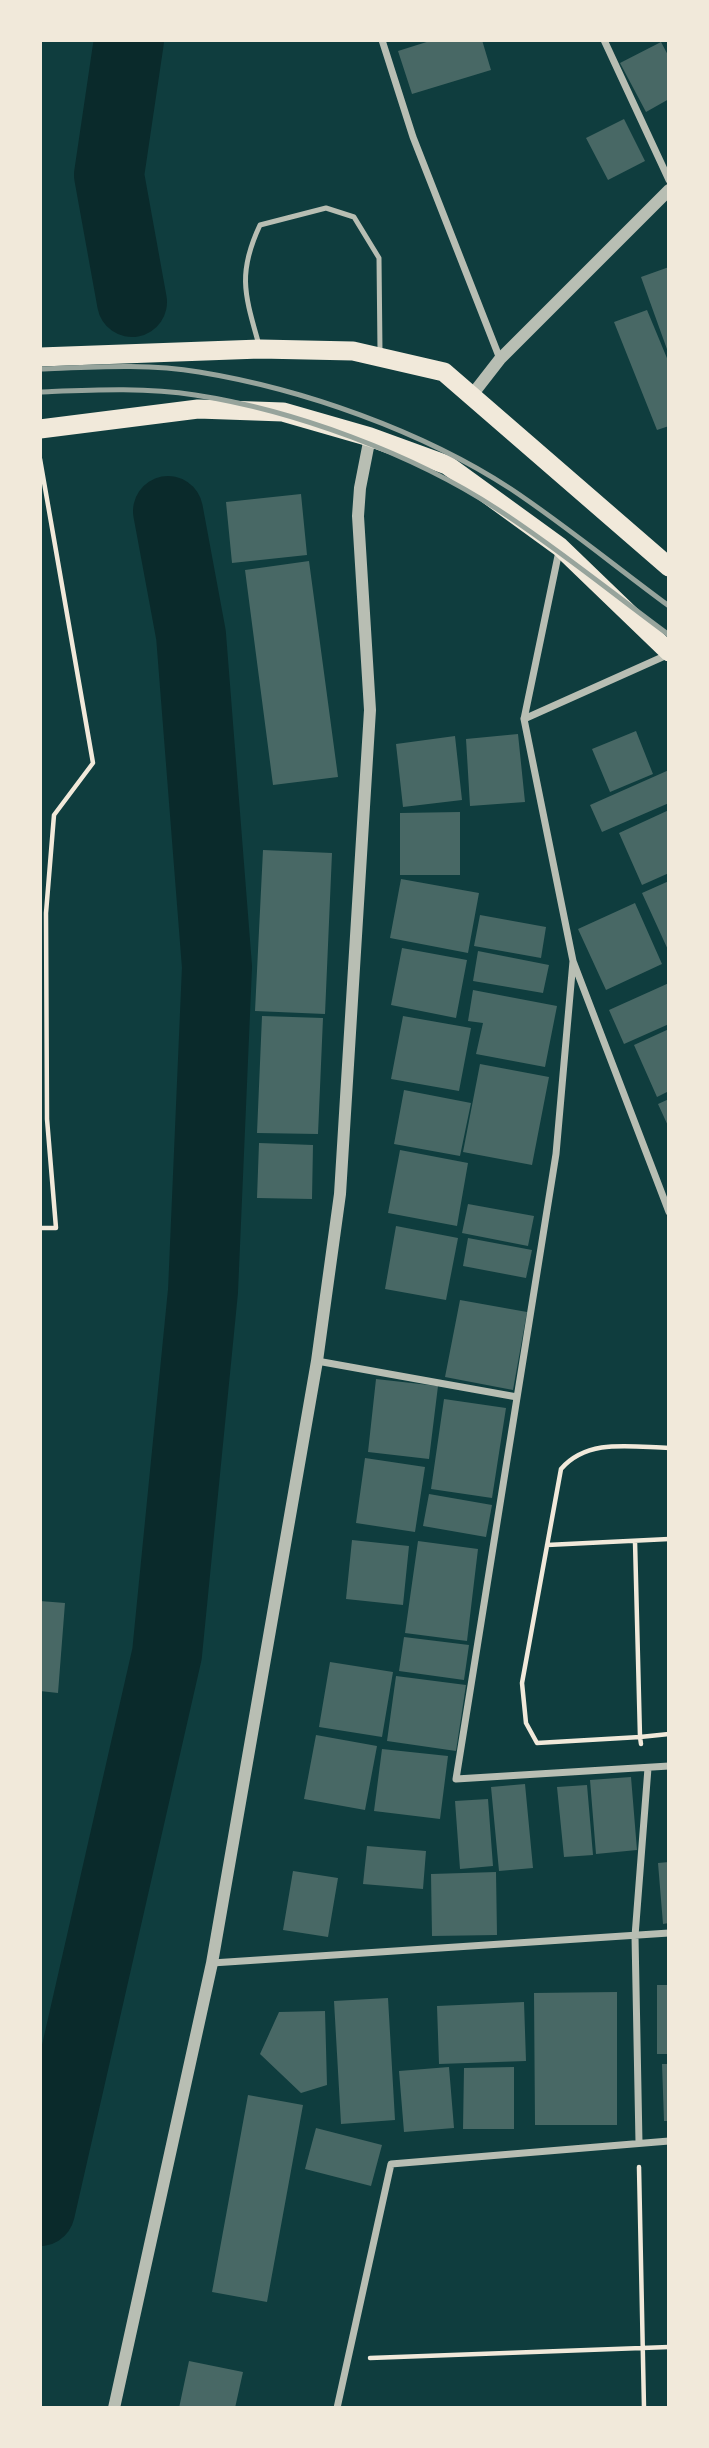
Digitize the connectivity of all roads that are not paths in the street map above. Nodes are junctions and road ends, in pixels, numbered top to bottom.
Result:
1 (382, 40) edge
2 (604, 40) edge
3 (669, 180) edge
4 (669, 190) edge
5 (260, 348) junction
6 (40, 357) edge
7 (380, 357) junction
8 (500, 359) junction
9 (472, 396) junction
10 (40, 429) edge
11 (370, 437) junction
12 (560, 547) junction
13 (669, 567) edge
14 (669, 653) edge
15 (524, 719) junction
16 (573, 961) junction
17 (669, 1212) edge
18 (317, 1361) junction
19 (517, 1397) junction
20 (669, 1766) edge
21 (648, 1768) junction
22 (669, 1933) edge
23 (635, 1936) junction
24 (212, 1963) junction
25 (669, 2141) edge
26 (639, 2143) junction
27 (114, 2408) edge
28 (337, 2408) edge

1 - 8 street
2 - 3 street
4 - 8 street
5 - 6 highway
5 - 7 highway
5 - 7 lane
7 - 9 highway
8 - 9 street
9 - 13 highway
10 - 11 highway
11 - 12 highway
11 - 18 street
12 - 14 highway
12 - 15 street
14 - 15 street
15 - 16 street
16 - 17 street
16 - 19 street
18 - 19 street
18 - 24 street
19 - 21 street
20 - 21 street
21 - 23 street
22 - 23 street
23 - 24 street
23 - 26 street
24 - 27 street
25 - 26 street
26 - 28 street

